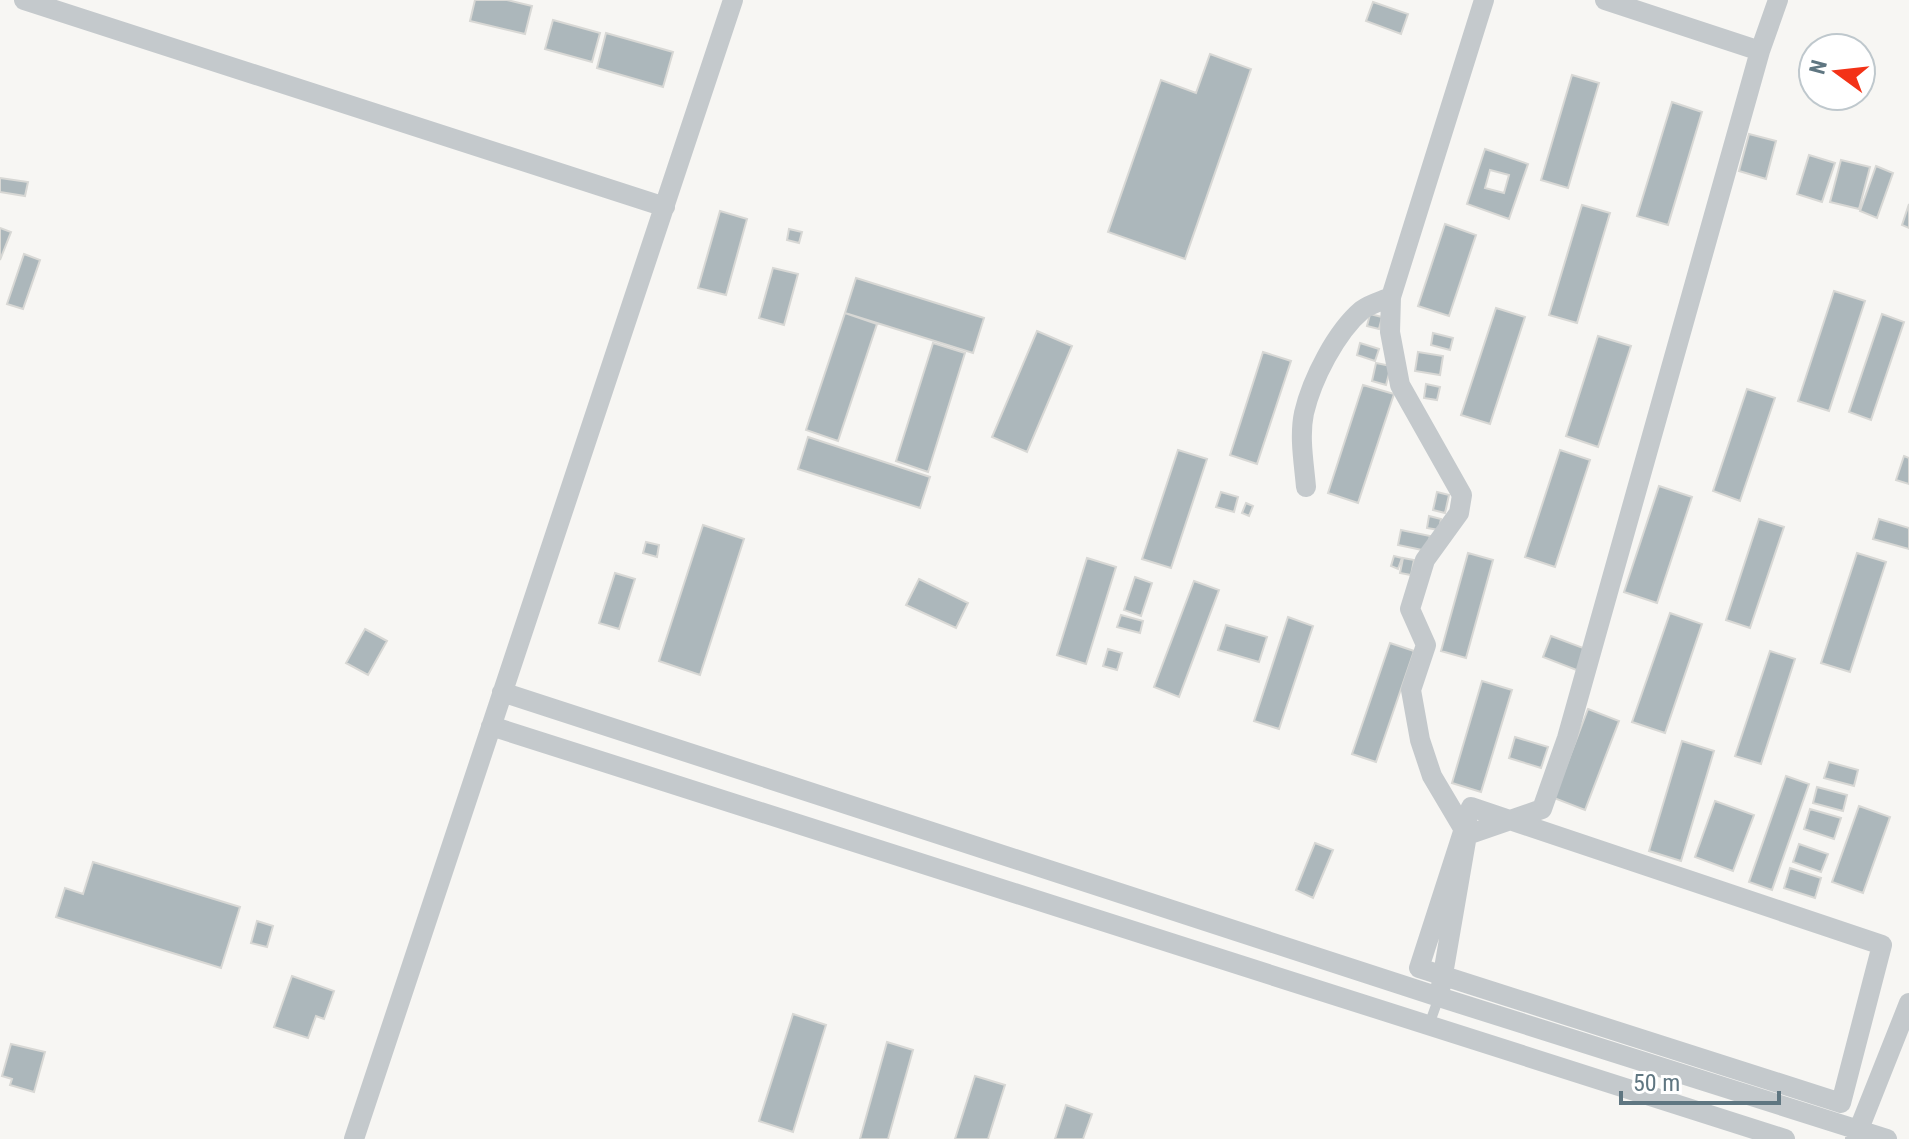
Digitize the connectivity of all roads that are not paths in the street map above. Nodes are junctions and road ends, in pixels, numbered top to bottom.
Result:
1 (24, 0) edge
2 (733, 0) edge
3 (1484, 0) edge
4 (1605, 0) edge
5 (1778, 0) edge
6 (1760, 51) junction
7 (665, 207) junction
8 (1391, 297) junction
9 (1306, 487) dead end
10 (502, 692) junction
11 (491, 726) junction
12 (1467, 835) junction
13 (1439, 997) junction
14 (1909, 1003) edge
15 (1429, 1025) junction
16 (1841, 1103) joint
17 (1857, 1135) edge
18 (354, 1139) edge
19 (1785, 1139) edge
20 (1887, 1139) edge

1 - 7 street
2 - 7 street
3 - 8 street
4 - 6 street
5 - 6 street
6 - 12 street
7 - 10 street
8 - 9 street
8 - 12 street
10 - 11 street
10 - 13 street
11 - 15 street
11 - 18 street
12 - 13 street
13 - 15 lane
13 - 17 street
14 - 17 street
15 - 19 street
16 - 16 street
17 - 20 street

